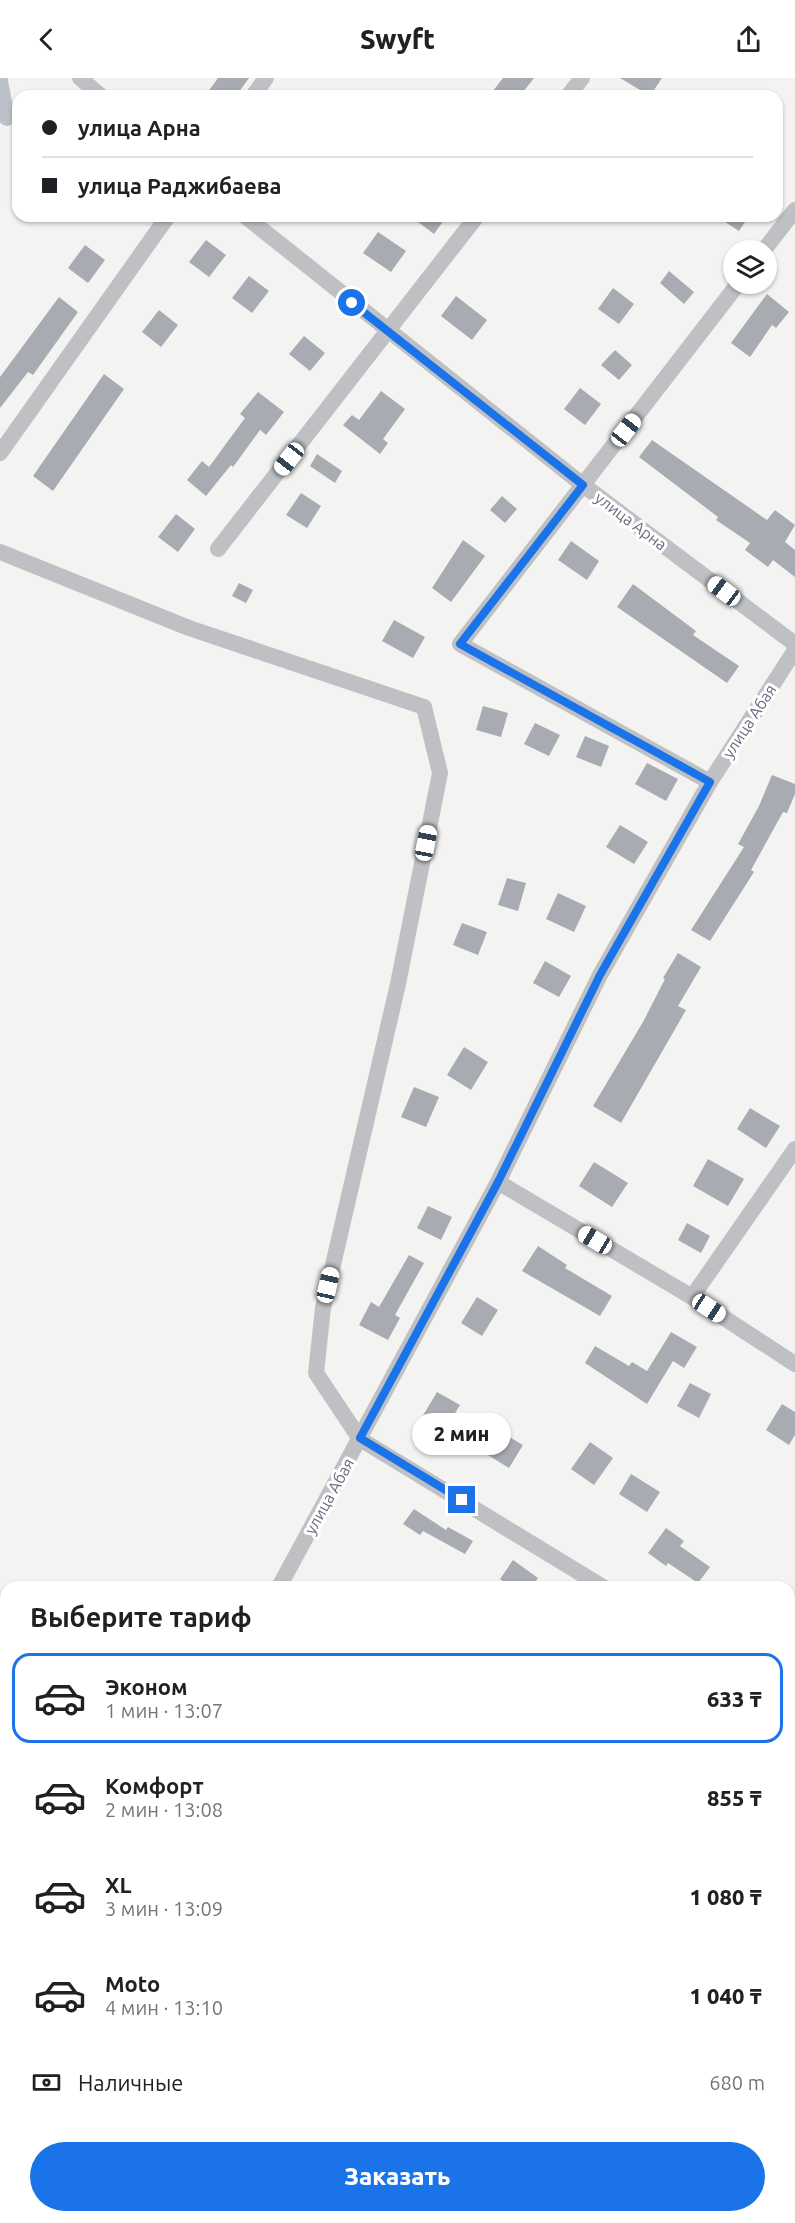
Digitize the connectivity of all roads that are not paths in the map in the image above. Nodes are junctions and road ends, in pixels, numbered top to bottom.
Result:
1 (80, 78) edge
2 (582, 78) edge
3 (94, 90) edge
4 (573, 90) edge
5 (795, 210) edge
6 (164, 222) edge
7 (252, 222) edge
8 (472, 222) edge
9 (772, 240) edge
10 (730, 294) edge
11 (388, 332) junction
12 (0, 453) edge
13 (583, 485) junction
14 (218, 549) dead end
15 (0, 552) edge
16 (795, 644) edge
17 (795, 650) edge
18 (710, 782) junction
19 (795, 1149) edge
20 (498, 1182) junction
21 (692, 1297) junction
22 (795, 1364) edge
23 (360, 1438) junction
24 (282, 1581) edge
25 (593, 1581) edge

1 - 3 street
2 - 4 street
5 - 9 street
6 - 12 street
7 - 11 street, улица Арна
8 - 11 street
10 - 13 street
11 - 13 street, улица Арна
11 - 14 street
13 - 16 street, улица Арна
13 - 18 street
15 - 23 street
17 - 18 street, улица Абая
18 - 20 street, улица Абая
19 - 21 street
20 - 21 street
20 - 23 street, улица Абая
21 - 22 street
23 - 24 street, улица Абая
23 - 25 street

